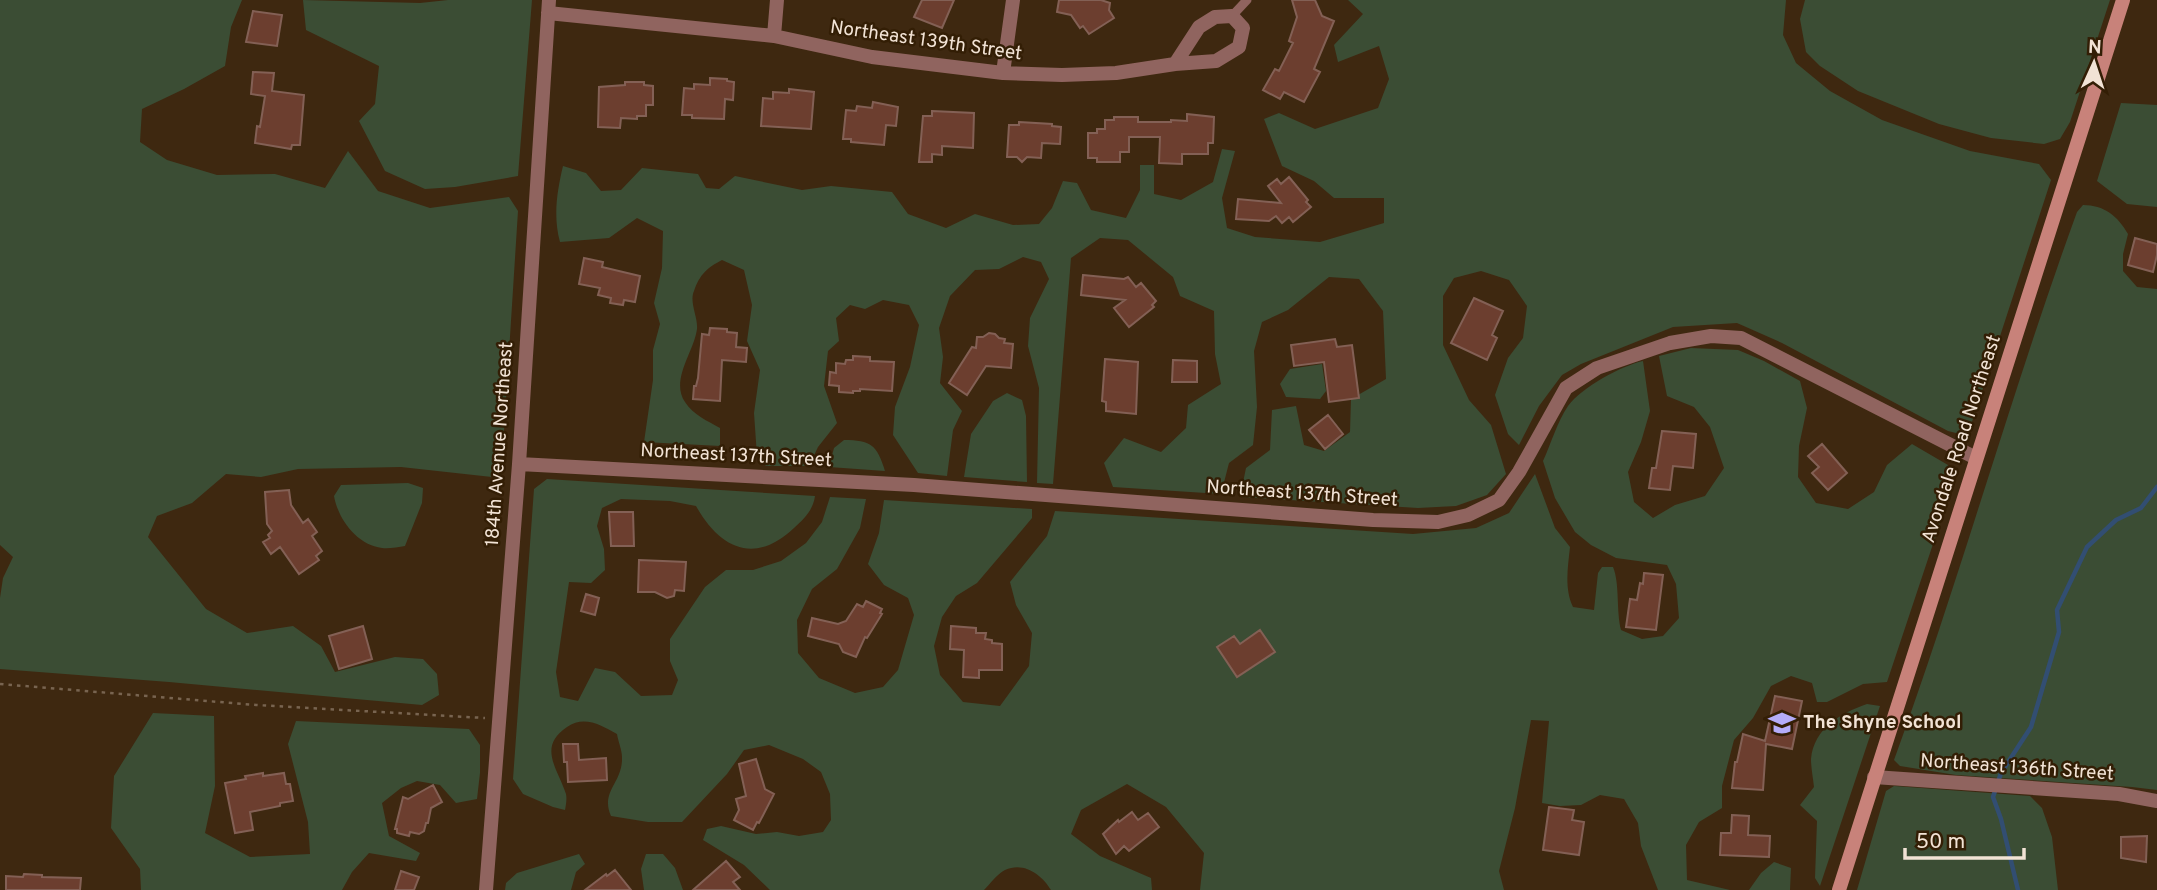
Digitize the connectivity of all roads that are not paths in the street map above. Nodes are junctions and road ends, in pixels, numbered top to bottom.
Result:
1 (777, 0) edge
2 (1013, 0) edge
3 (1247, 0) edge
4 (2123, 0) edge
5 (549, 6) edge
6 (1232, 16) junction
7 (774, 36) junction
8 (1175, 64) junction
9 (1003, 73) junction
10 (1976, 458) junction
11 (519, 464) junction
12 (1874, 777) junction
13 (2157, 801) edge
14 (486, 890) edge
15 (1839, 890) edge

1 - 7 street
2 - 9 street
3 - 6 lane
4 - 10 main road, Avondale Road Northeast
5 - 7 street, Northeast 139th Street
5 - 11 street, 184th Avenue Northeast
6 - 8 street
6 - 8 street, Northeast 139th Street
7 - 9 street, Northeast 139th Street
8 - 9 street, Northeast 139th Street
10 - 11 street, Northeast 137th Street
10 - 12 main road, Avondale Road Northeast
11 - 14 street, 184th Avenue Northeast
12 - 13 street, Northeast 136th Street
12 - 15 main road, Avondale Road Northeast

